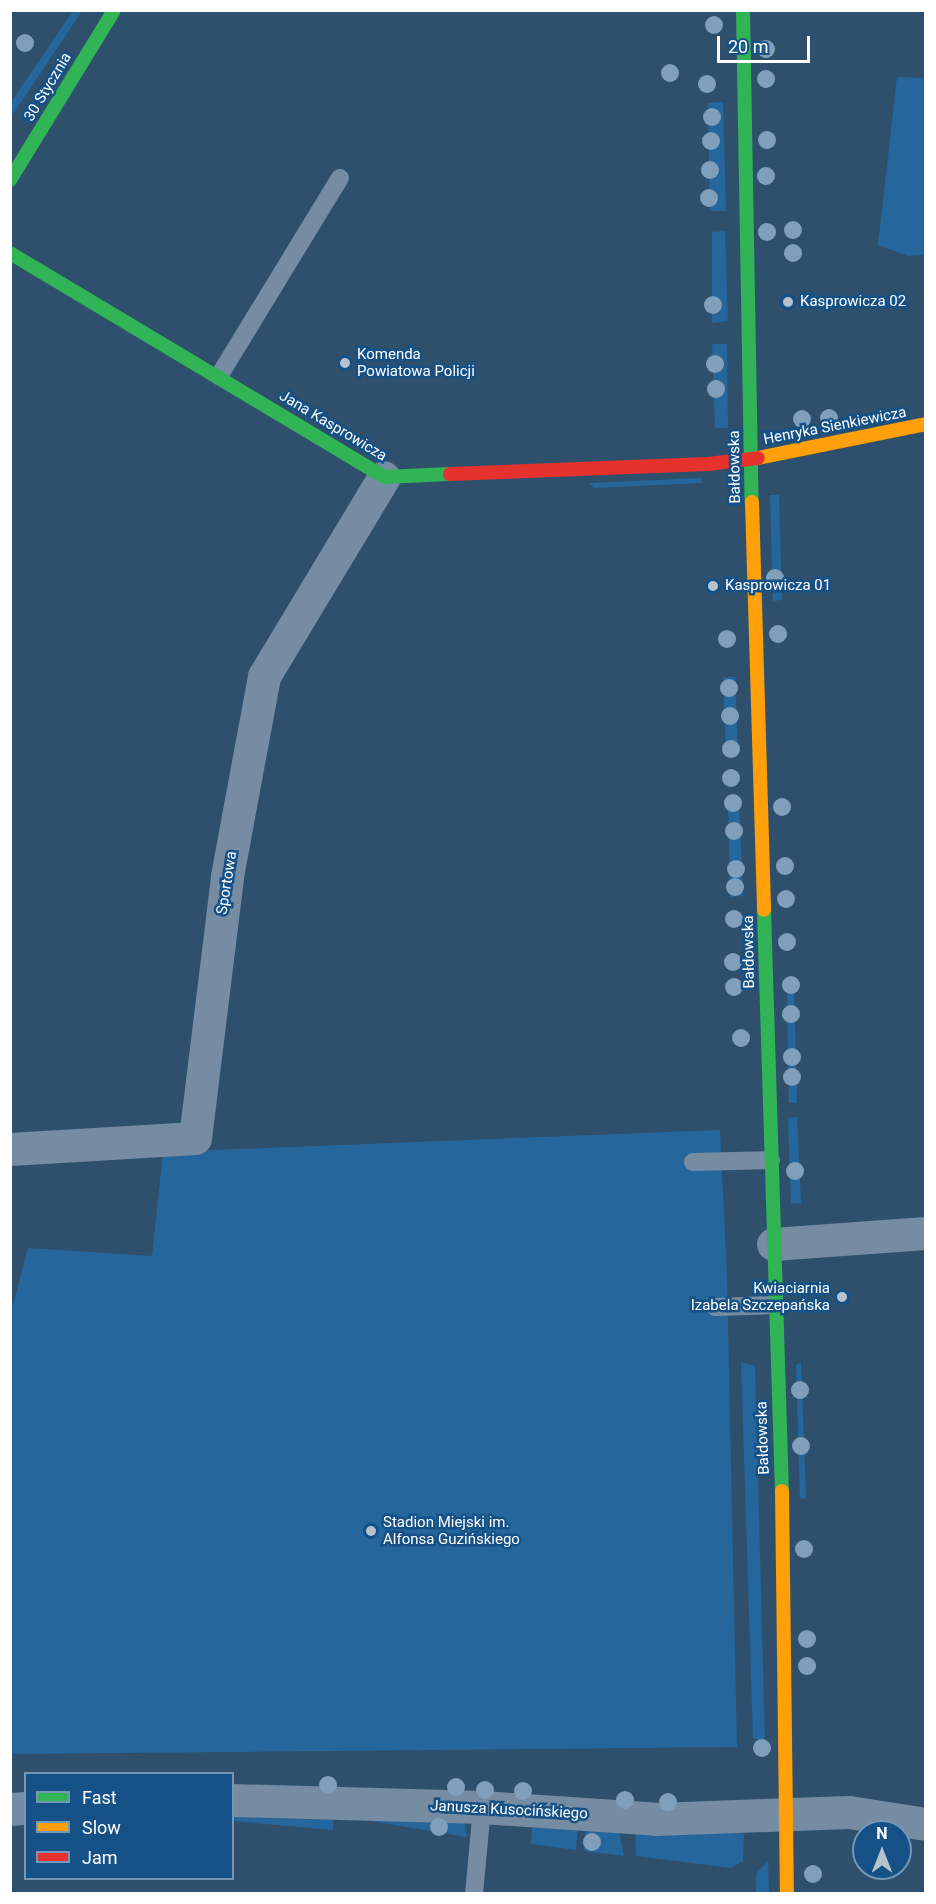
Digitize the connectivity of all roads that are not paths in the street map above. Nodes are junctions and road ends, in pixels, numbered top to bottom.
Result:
1 (114, 10) edge
2 (743, 10) edge
3 (340, 178) dead end
4 (10, 180) edge
5 (10, 253) edge
6 (219, 376) junction
7 (926, 424) edge
8 (751, 459) junction
9 (384, 477) junction
10 (10, 1149) edge
11 (771, 1160) junction
12 (693, 1162) dead end
13 (926, 1233) edge
14 (773, 1244) junction
15 (775, 1305) junction
16 (715, 1307) dead end
17 (234, 1800) edge
18 (482, 1807) junction
19 (785, 1817) junction
20 (926, 1824) edge
21 (474, 1893) edge
22 (787, 1893) edge

1 - 4 street, 30 Stycznia
2 - 8 street, Bałdowska
3 - 6 lane
5 - 6 street, Jana Kasprowicza
6 - 9 street, Jana Kasprowicza
7 - 8 street, Henryka Sienkiewicza
8 - 9 street, Jana Kasprowicza
8 - 11 street, Bałdowska
9 - 10 street, Sportowa
11 - 12 lane
11 - 14 street, Bałdowska
13 - 14 street
14 - 15 street, Bałdowska
15 - 16 lane
15 - 19 street, Bałdowska
17 - 18 street, Janusza Kusocińskiego
18 - 19 street, Janusza Kusocińskiego
18 - 21 lane
19 - 20 street, Janusza Kusocińskiego
19 - 22 street, Bałdowska

